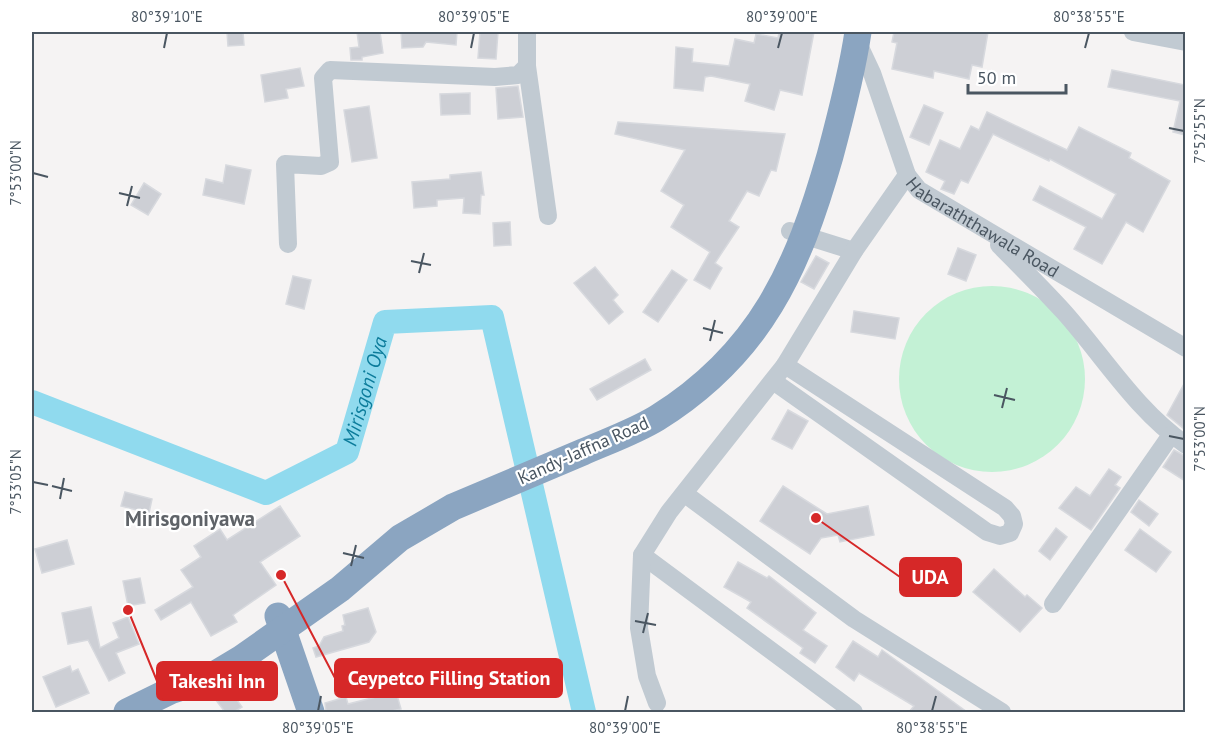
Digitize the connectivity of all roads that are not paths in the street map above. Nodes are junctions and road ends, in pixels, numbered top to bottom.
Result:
1 (527, 32) edge
2 (1133, 32) edge
3 (852, 34) edge
4 (1185, 42) edge
5 (527, 66) junction
6 (907, 175) junction
7 (548, 216) dead end
8 (982, 228) junction
9 (798, 233) junction
10 (288, 244) dead end
11 (854, 251) junction
12 (1185, 348) edge
13 (785, 365) junction
14 (773, 381) junction
15 (1178, 440) edge
16 (685, 494) junction
17 (642, 555) junction
18 (1053, 604) dead end
19 (281, 623) junction
20 (657, 703) dead end
21 (127, 712) edge
22 (311, 712) edge
23 (854, 712) edge
24 (1002, 712) edge

1 - 5 street
2 - 4 street
3 - 6 street, Habaraththawala Road
3 - 9 highway, Kandy-Jaffna Road
5 - 7 street
5 - 10 street
6 - 8 street, Habaraththawala Road
6 - 11 street
8 - 12 street, Habaraththawala Road
8 - 15 street
9 - 11 street
9 - 19 highway, Kandy-Jaffna Road
11 - 13 street
13 - 14 street
13 - 14 street
14 - 16 street
15 - 18 street
16 - 17 street
16 - 24 street
17 - 20 street
17 - 23 street
19 - 21 highway, Kandy-Jaffna Road
19 - 22 highway

